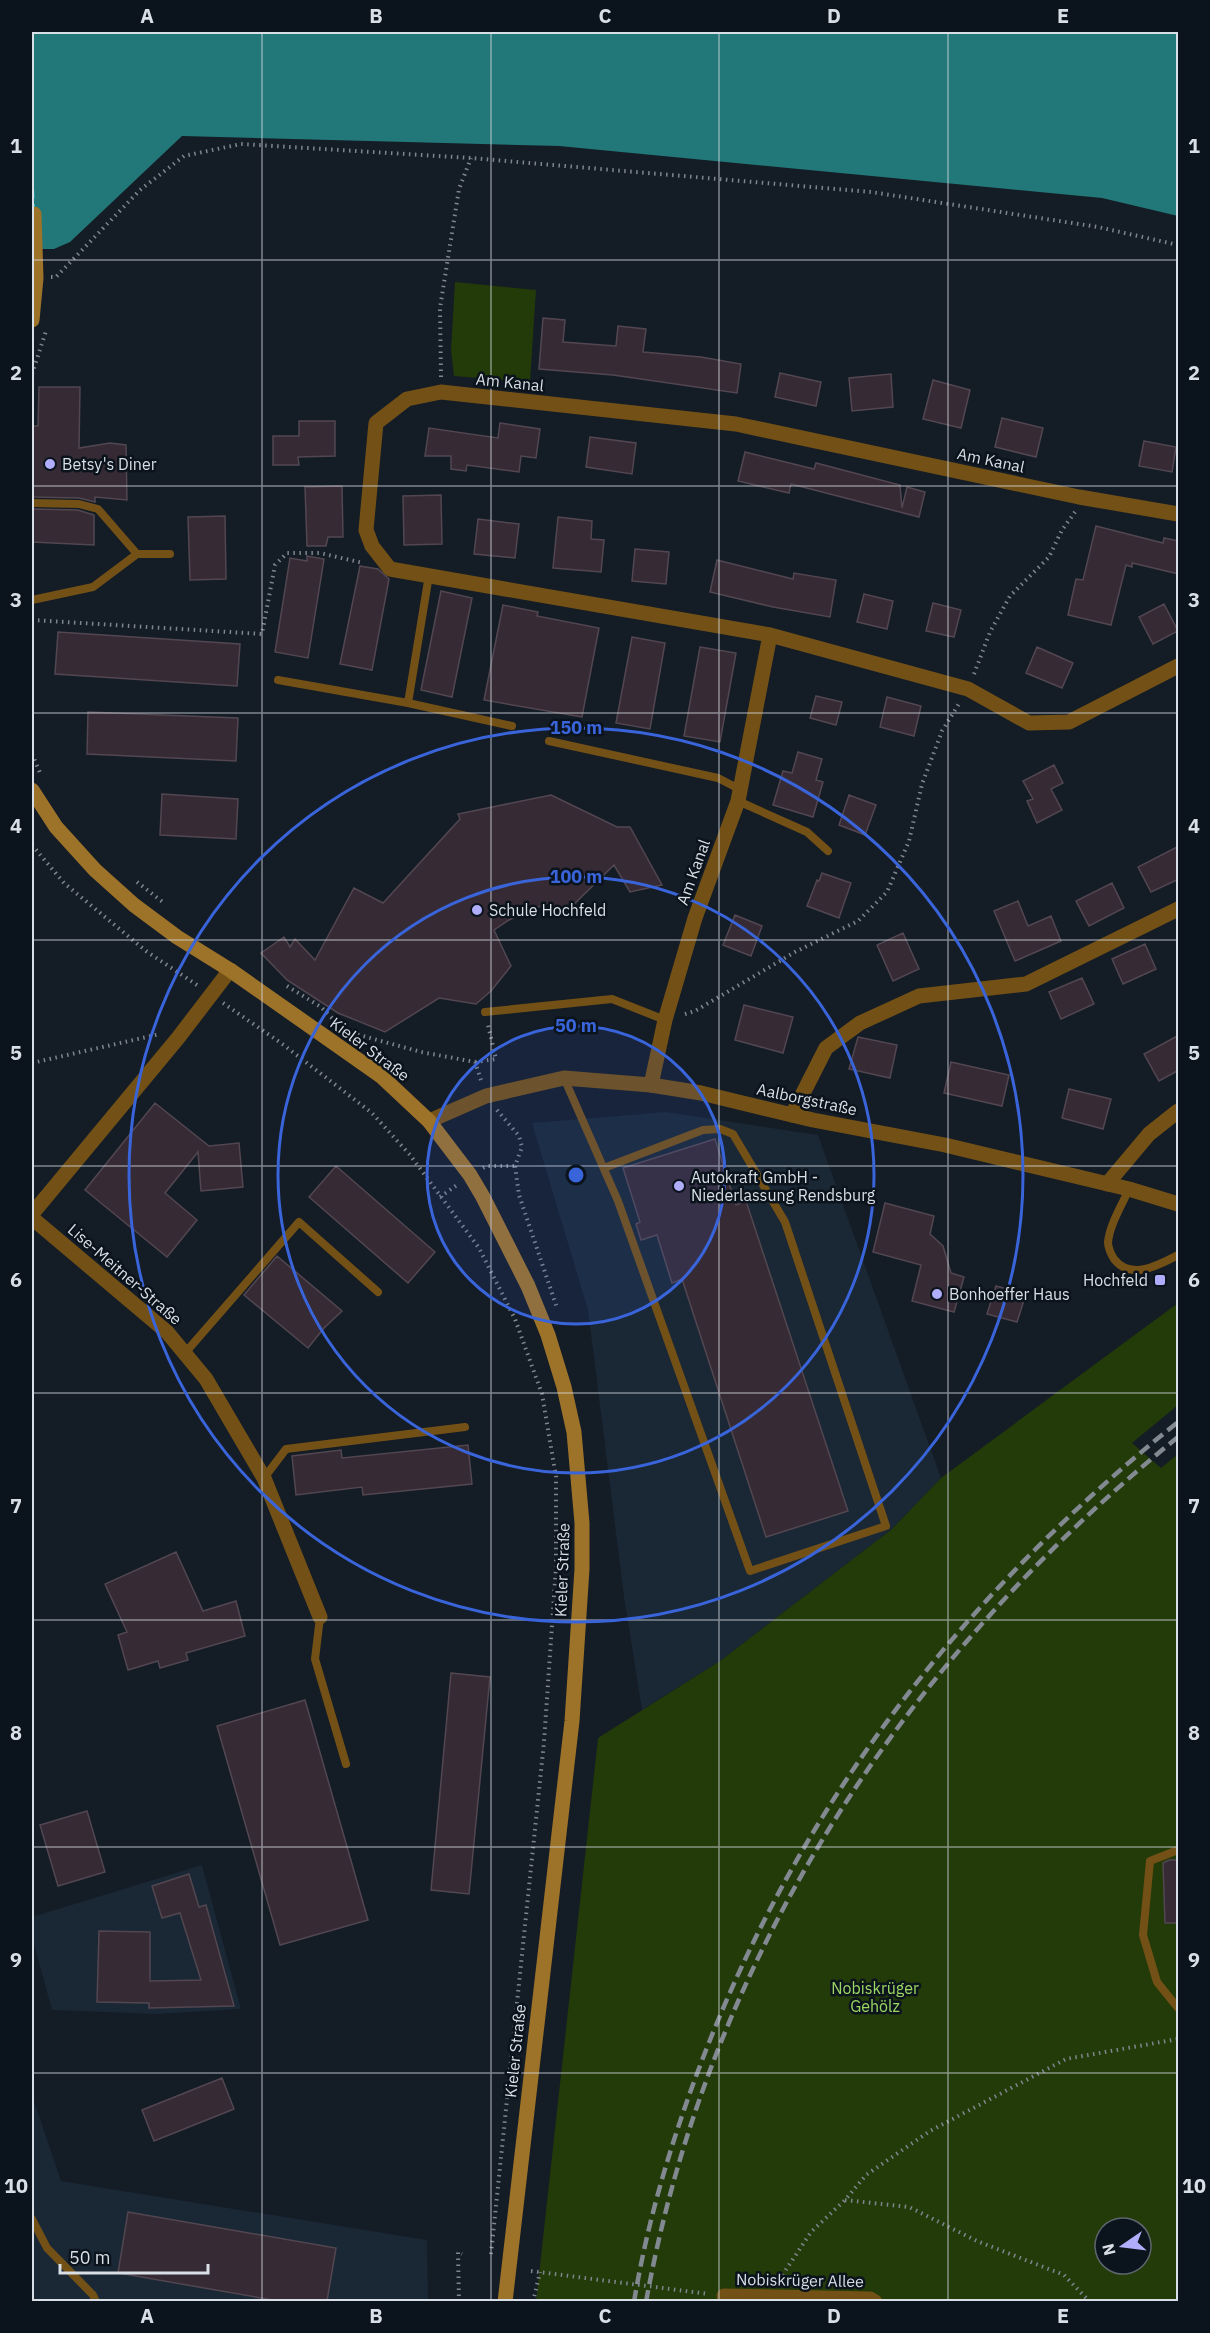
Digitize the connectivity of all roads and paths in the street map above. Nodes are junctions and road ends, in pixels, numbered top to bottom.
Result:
1 (471, 158) junction
2 (34, 214) dead end
3 (1179, 245) edge
4 (69, 264) dead end
5 (32, 321) edge
6 (441, 392) junction
7 (1079, 497) junction
8 (32, 503) edge
9 (1179, 514) edge
10 (137, 554) junction
11 (170, 554) dead end
12 (390, 569) junction
13 (429, 575) junction
14 (32, 600) edge
15 (32, 620) edge
16 (770, 635) junction
17 (1179, 666) edge
18 (278, 680) dead end
19 (968, 689) junction
20 (408, 703) junction
21 (512, 726) dead end
22 (549, 741) dead end
23 (32, 754) edge
24 (38, 786) edge
25 (740, 795) junction
26 (32, 845) edge
27 (828, 851) dead end
28 (129, 876) dead end
29 (166, 905) dead end
30 (1179, 909) edge
31 (230, 970) junction
32 (282, 983) dead end
33 (211, 995) junction
34 (485, 1012) joint
35 (665, 1020) junction
36 (178, 1038) junction
37 (476, 1062) junction
38 (32, 1063) edge
39 (564, 1078) junction
40 (651, 1085) junction
41 (486, 1096) junction
42 (1179, 1111) edge
43 (792, 1114) junction
44 (429, 1121) junction
45 (515, 1166) junction
46 (604, 1168) junction
47 (470, 1175) junction
48 (1107, 1184) junction
49 (1129, 1189) junction
50 (1179, 1204) edge
51 (32, 1216) edge
52 (1179, 1256) edge
53 (378, 1292) dead end
54 (560, 1317) dead end
55 (185, 1353) junction
56 (465, 1427) dead end
57 (264, 1478) junction
58 (320, 1617) joint
59 (346, 1764) dead end
60 (1179, 1851) edge
61 (1179, 2008) edge
62 (1179, 2039) edge
63 (844, 2200) junction
64 (32, 2219) edge
65 (462, 2254) dead end
66 (491, 2256) dead end
67 (531, 2271) dead end
68 (540, 2272) junction
69 (775, 2287) dead end
70 (724, 2296) joint
71 (96, 2301) edge
72 (459, 2301) edge
73 (505, 2301) edge
74 (533, 2301) edge
75 (875, 2301) edge
76 (1090, 2301) edge

1 - 3 path
1 - 4 path
1 - 6 path
2 - 5 main road
6 - 7 street, Am Kanal
6 - 12 street, Am Kanal
7 - 9 street, Am Kanal
7 - 19 path
8 - 10 lane
10 - 11 lane
10 - 14 lane
12 - 13 street
12 - 15 path
13 - 16 street
13 - 20 lane
16 - 19 street
16 - 25 street, Am Kanal
17 - 19 street
18 - 20 lane
19 - 35 path
20 - 21 lane
22 - 25 lane
23 - 24 path
24 - 31 main road, Kieler Straße
25 - 27 lane
25 - 35 street, Am Kanal
26 - 33 path
28 - 29 path
30 - 43 street
31 - 33 street
31 - 44 main road, Kieler Straße
32 - 37 path
33 - 36 street
33 - 66 path
34 - 35 lane
34 - 37 path
35 - 40 street, Am Kanal
36 - 38 path
36 - 51 street
37 - 41 path
39 - 40 street, Aalborgstraße
39 - 41 street, Aalborgstraße
39 - 46 lane
40 - 43 street, Aalborgstraße
41 - 44 street, Aalborgstraße
41 - 45 path
42 - 48 street
43 - 48 street, Aalborgstraße
44 - 47 main road, Kieler Straße
45 - 47 path
45 - 54 path
46 - 46 lane
47 - 73 main road, Kieler Straße
48 - 49 street, Aalborgstraße
49 - 50 street, Aalborgstraße
49 - 52 lane
51 - 55 street, Lise-Meitner-Straße
53 - 55 lane
55 - 57 street, Lise-Meitner-Straße
56 - 57 lane
57 - 58 street, Lise-Meitner-Straße
58 - 59 lane
60 - 61 lane
62 - 63 path
63 - 69 path
63 - 76 path
64 - 71 lane
65 - 72 path
67 - 68 path
68 - 70 path
68 - 74 path
70 - 75 street, Nobiskrüger Allee

